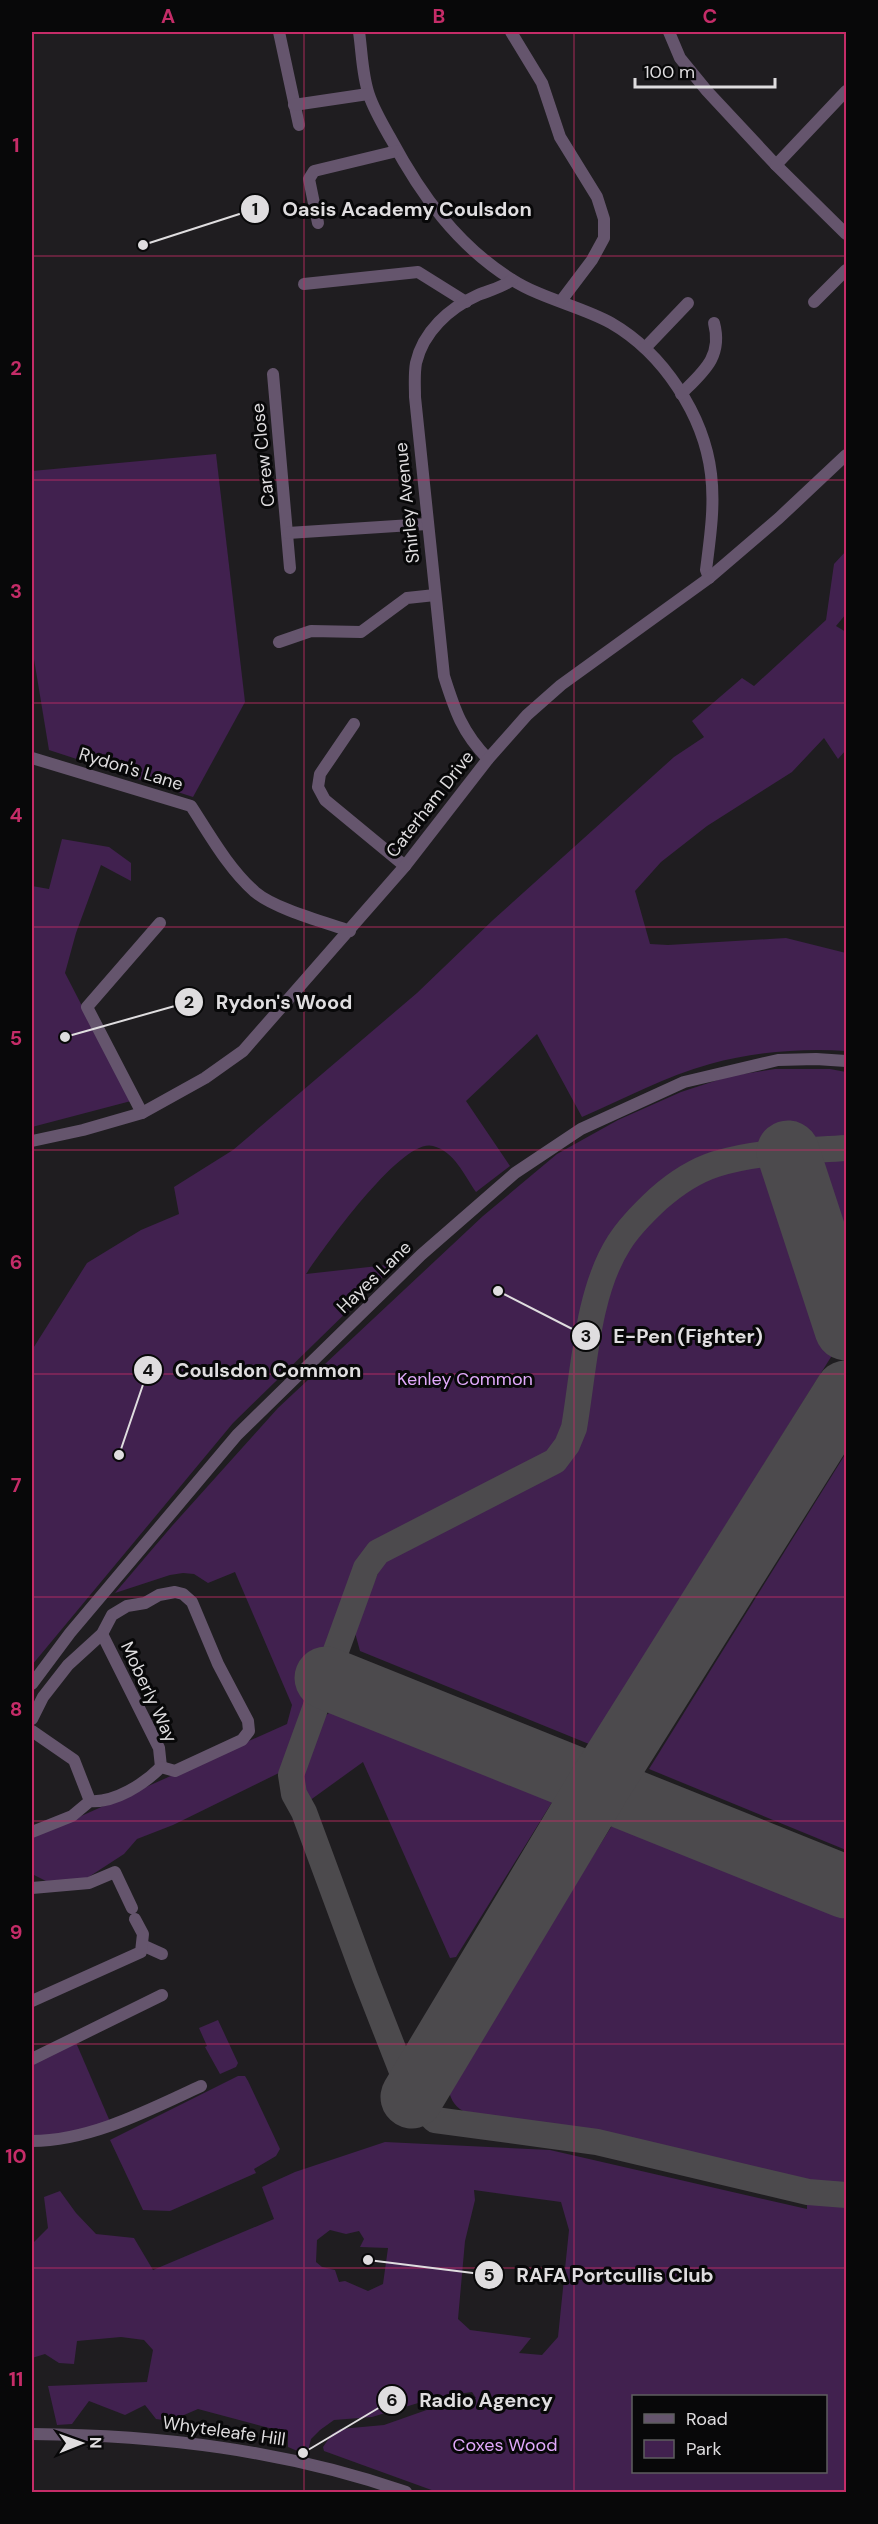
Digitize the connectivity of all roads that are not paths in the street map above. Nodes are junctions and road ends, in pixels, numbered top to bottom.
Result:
1 (279, 32) edge
2 (359, 32) edge
3 (510, 32) edge
4 (669, 32) edge
5 (846, 91) edge
6 (368, 93) junction
7 (294, 105) junction
8 (299, 125) dead end
9 (397, 151) junction
10 (776, 165) junction
11 (318, 223) dead end
12 (846, 234) edge
13 (846, 270) edge
14 (512, 280) junction
15 (304, 284) dead end
16 (561, 301) junction
17 (466, 302) junction
18 (814, 302) dead end
19 (688, 303) dead end
20 (714, 323) dead end
21 (645, 348) junction
22 (273, 374) dead end
23 (681, 394) junction
24 (846, 455) edge
25 (427, 524) junction
26 (288, 533) junction
27 (290, 568) dead end
28 (709, 578) junction
29 (435, 595) junction
30 (279, 642) dead end
31 (354, 724) dead end
32 (32, 758) edge
33 (488, 759) junction
34 (405, 866) junction
35 (160, 923) dead end
36 (350, 931) junction
37 (846, 1061) edge
38 (142, 1113) junction
39 (32, 1142) edge
40 (102, 1634) junction
41 (32, 1684) edge
42 (32, 1719) edge
43 (32, 1731) edge
44 (161, 1767) junction
45 (90, 1801) junction
46 (32, 1832) edge
47 (32, 1888) edge
48 (142, 1945) junction
49 (162, 1954) dead end
50 (162, 1995) dead end
51 (32, 2001) edge
52 (32, 2059) edge
53 (201, 2086) dead end
54 (32, 2141) edge
55 (32, 2434) edge
56 (406, 2493) edge

1 - 7 street
2 - 6 street
3 - 16 street
4 - 10 street
5 - 10 street
6 - 7 street
6 - 9 street
7 - 8 street
9 - 11 street
9 - 14 street
10 - 12 street
13 - 18 street
14 - 16 street
14 - 17 street, Shirley Avenue
15 - 17 street
16 - 21 street
17 - 25 street, Shirley Avenue
19 - 21 street
20 - 23 street
21 - 23 street
22 - 26 street, Carew Close
23 - 28 street
24 - 28 street, Caterham Drive
25 - 26 street
25 - 29 street, Shirley Avenue
26 - 27 street, Carew Close
28 - 33 street, Caterham Drive
29 - 30 street
29 - 33 street, Shirley Avenue
31 - 34 street
32 - 36 street, Rydon's Lane
33 - 34 street, Caterham Drive
34 - 36 street, Caterham Drive
35 - 38 street
36 - 38 street, Caterham Drive
37 - 41 street, Hayes Lane
38 - 39 street, Caterham Drive
40 - 42 street
40 - 44 street, Moberly Way
40 - 44 street
43 - 45 street
44 - 45 street
45 - 46 street
47 - 48 street
48 - 49 street
48 - 51 street
50 - 52 street
53 - 54 street
55 - 56 street, Whyteleafe Hill

